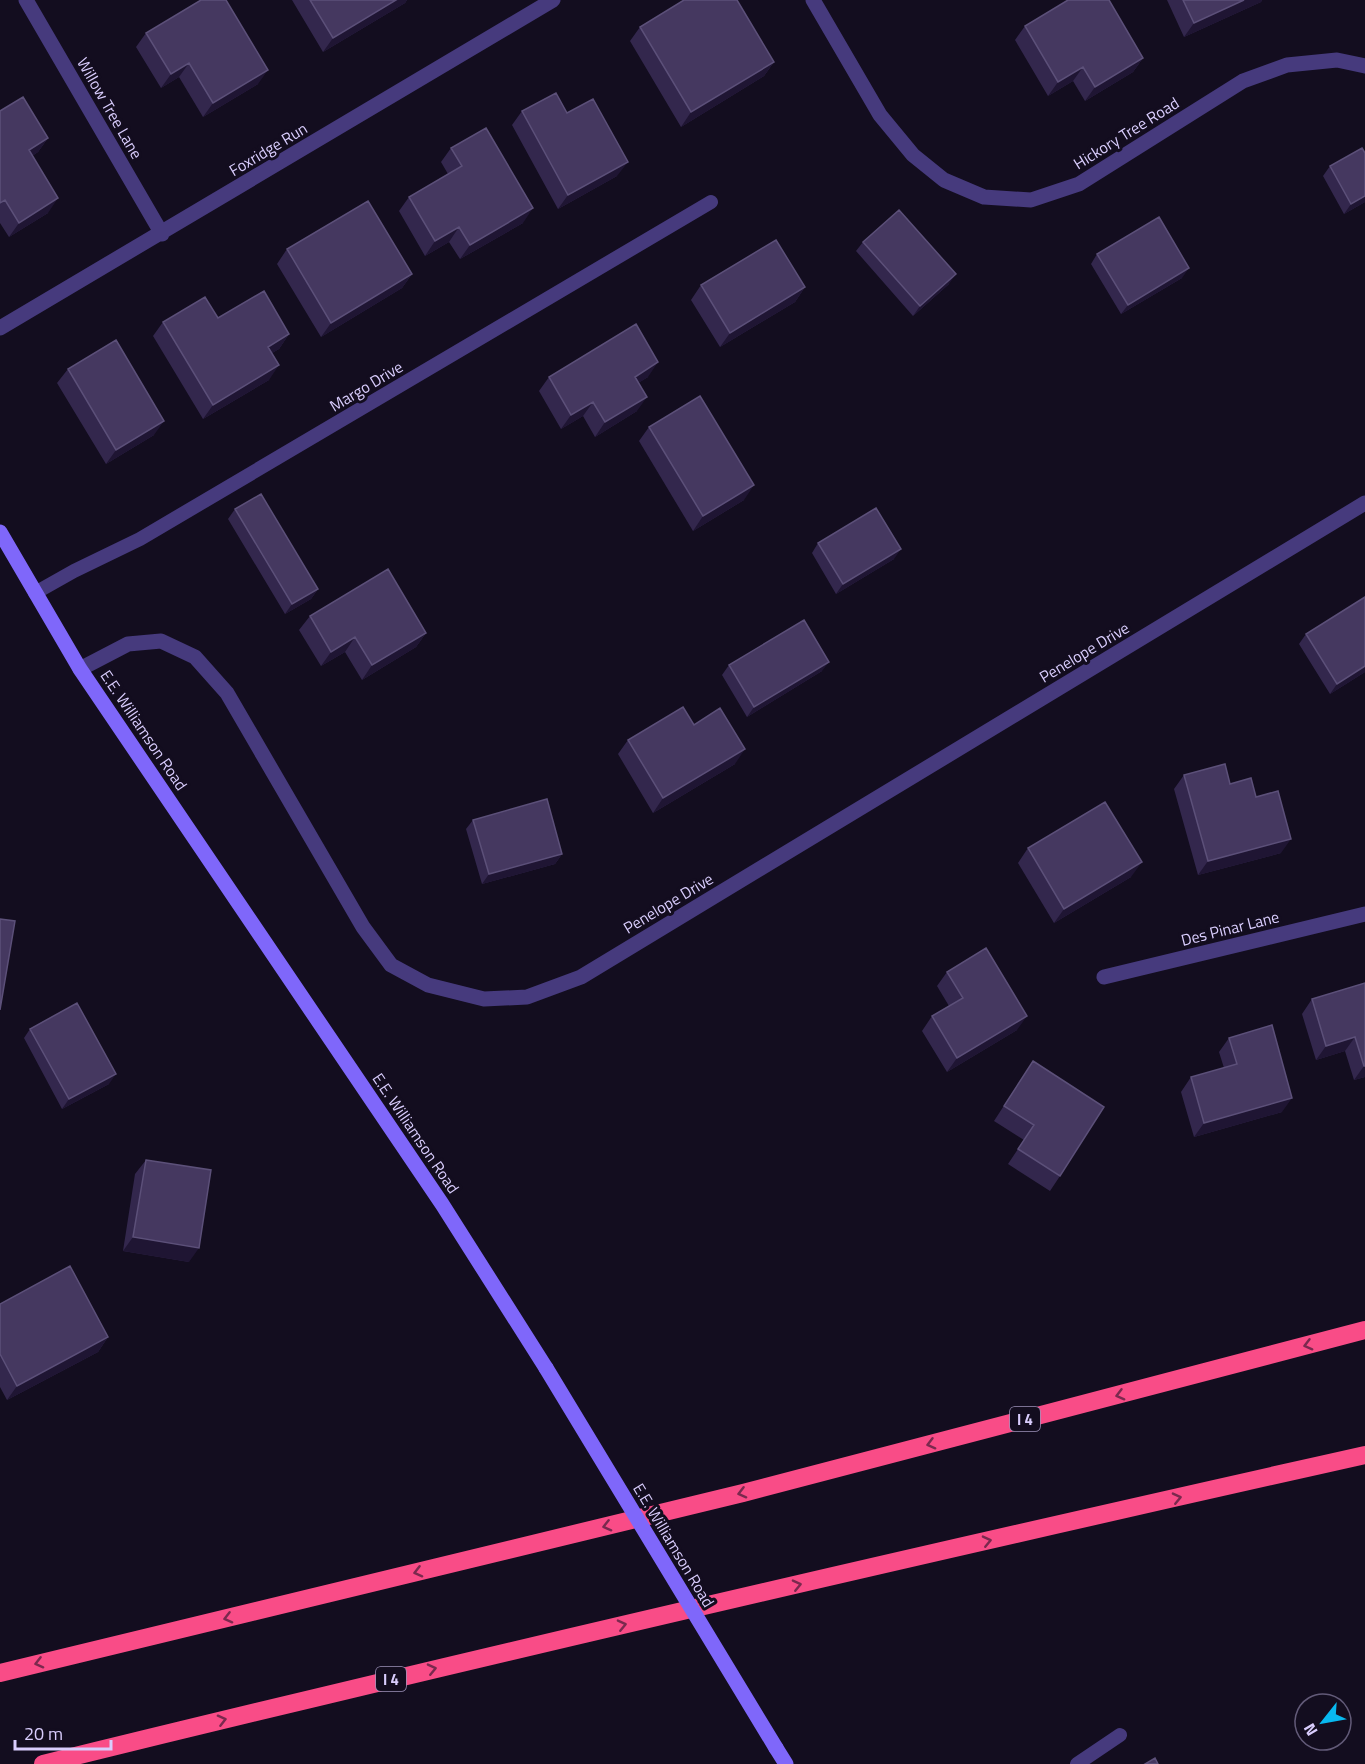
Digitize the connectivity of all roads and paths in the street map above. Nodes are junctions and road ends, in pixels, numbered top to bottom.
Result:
1 (26, 0) edge
2 (553, 0) edge
3 (813, 0) edge
4 (1365, 66) edge
5 (711, 202) dead end
6 (162, 234) junction
7 (0, 328) edge
8 (1365, 503) edge
9 (0, 532) edge
10 (35, 593) junction
11 (80, 669) junction
12 (1365, 914) edge
13 (1104, 977) dead end
14 (1365, 1330) edge
15 (1365, 1455) edge
16 (0, 1673) edge
17 (1120, 1735) dead end
18 (43, 1764) edge
19 (786, 1764) edge
20 (1077, 1764) edge

1 - 6 street, Willow Tree Lane
2 - 6 street, Foxridge Run
3 - 4 street, Hickory Tree Road
5 - 10 lane, Margo Drive
6 - 7 street, Foxridge Run
8 - 11 street, Penelope Drive
9 - 10 street, E.E. Williamson Road
10 - 11 street, E.E. Williamson Road
11 - 19 street, E.E. Williamson Road, bridge
12 - 13 street, Des Pinar Lane
14 -> 16 highway, I 4
18 -> 15 highway, I 4
17 - 20 lane

